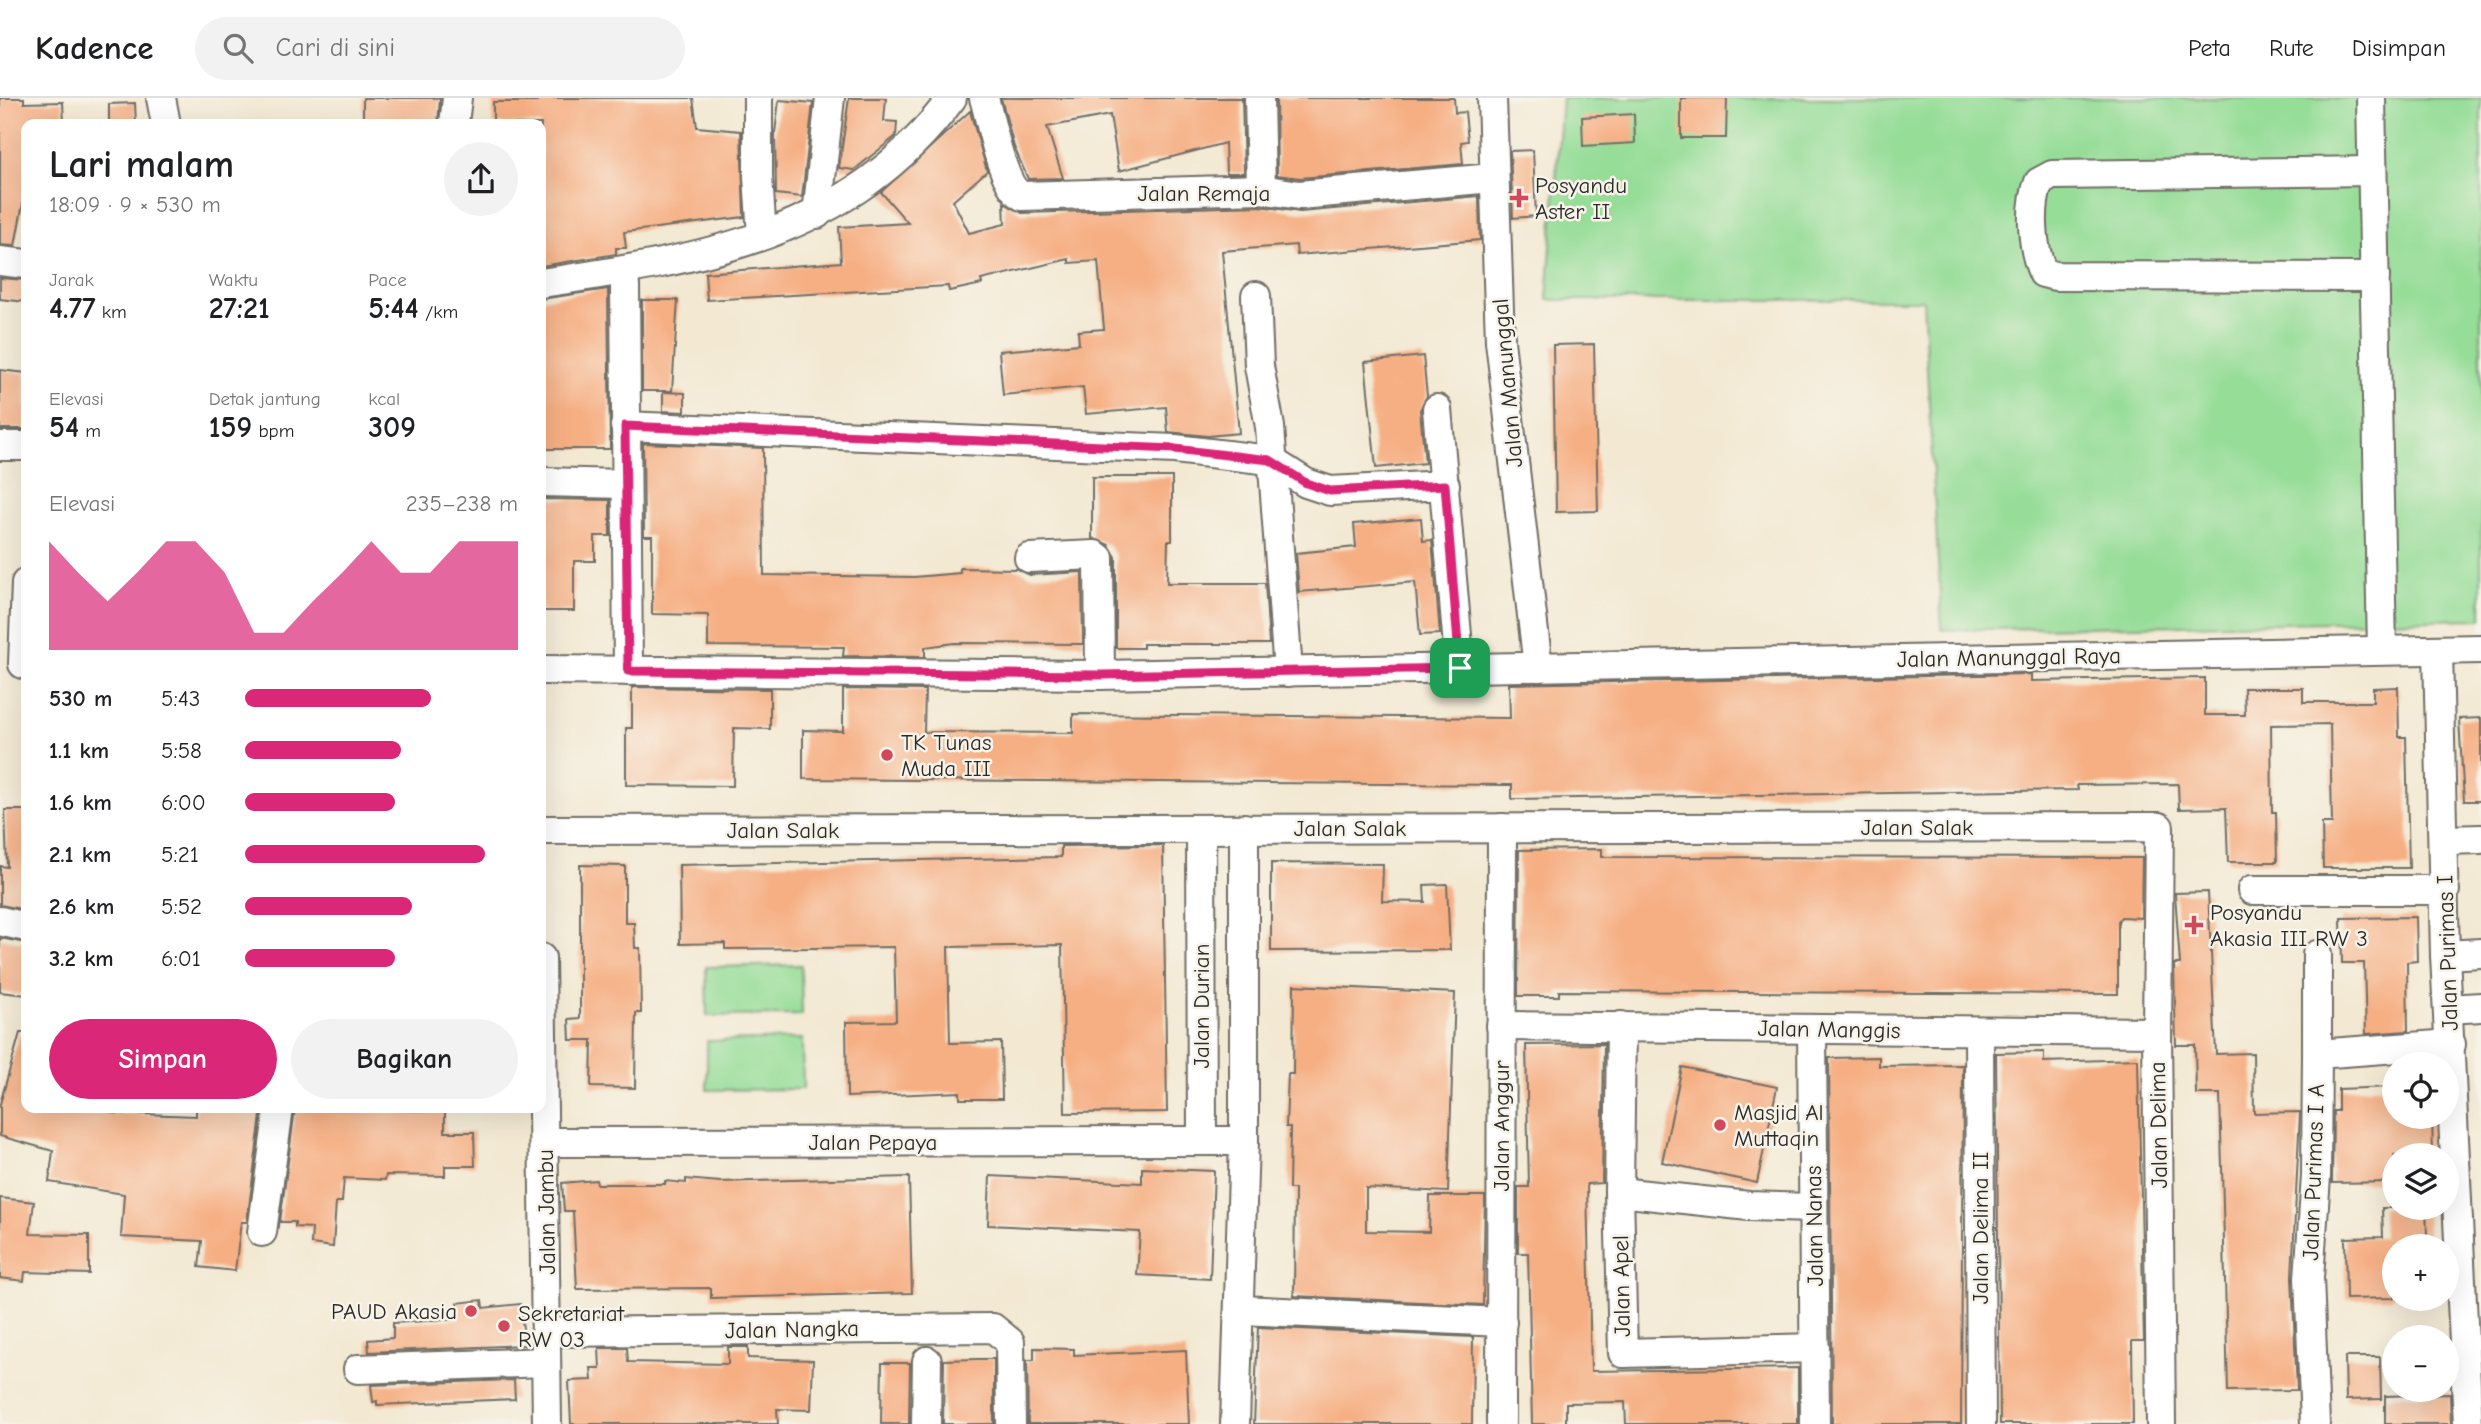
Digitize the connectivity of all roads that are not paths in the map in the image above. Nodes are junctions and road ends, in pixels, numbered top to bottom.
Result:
1 (161, 98) edge
2 (457, 98) edge
3 (758, 98) edge
4 (830, 98) edge
5 (952, 98) edge
6 (984, 98) edge
7 (1259, 98) edge
8 (1492, 98) edge
9 (2371, 98) edge
10 (165, 119) edge
11 (455, 119) edge
12 (2372, 171) junction
13 (1493, 178) junction
14 (1261, 189) junction
15 (817, 214) junction
16 (762, 235) junction
17 (0, 261) edge
18 (21, 263) edge
19 (2375, 277) junction
20 (546, 283) edge
21 (625, 285) dead end
22 (1256, 296) dead end
23 (1437, 409) dead end
24 (625, 426) junction
25 (0, 446) edge
26 (21, 446) edge
27 (1270, 460) junction
28 (546, 482) edge
29 (625, 484) junction
30 (1445, 485) junction
31 (1029, 558) dead end
32 (0, 612) edge
33 (21, 612) edge
34 (21, 641) edge
35 (2481, 649) edge
36 (2382, 650) junction
37 (2438, 650) junction
38 (17, 664) edge
39 (1538, 667) junction
40 (1460, 668) junction
41 (546, 670) edge
42 (628, 671) junction
43 (1288, 672) junction
44 (1100, 675) junction
45 (2159, 827) joint
46 (1244, 828) junction
47 (1502, 828) junction
48 (546, 830) edge
49 (1201, 830) junction
50 (2481, 839) edge
51 (2444, 840) junction
52 (2252, 890) dead end
53 (2445, 890) junction
54 (0, 921) edge
55 (21, 926) edge
56 (2481, 953) edge
57 (2317, 955) dead end
58 (2445, 955) junction
59 (2481, 1007) edge
60 (2448, 1009) junction
61 (1501, 1026) junction
62 (1621, 1026) junction
63 (1812, 1029) junction
64 (2157, 1032) junction
65 (1979, 1033) junction
66 (2451, 1044) junction
67 (2317, 1054) junction
68 (278, 1113) edge
69 (544, 1113) edge
70 (1202, 1141) junction
71 (1244, 1141) junction
72 (545, 1142) junction
73 (1619, 1192) junction
74 (1813, 1208) junction
75 (262, 1232) dead end
76 (2472, 1303) edge
77 (1240, 1310) junction
78 (1502, 1322) junction
79 (547, 1332) junction
80 (1815, 1348) junction
81 (927, 1361) dead end
82 (545, 1362) junction
83 (358, 1369) dead end
84 (547, 1424) edge
85 (926, 1424) edge
86 (1011, 1424) edge
87 (1235, 1424) edge
88 (1501, 1424) edge
89 (1815, 1424) edge
90 (1981, 1424) edge
91 (2161, 1424) edge
92 (2315, 1424) edge
93 (2468, 1424) edge

1 - 10 street
2 - 11 street
3 - 16 street
4 - 15 street
5 - 15 street
6 - 14 street, Jalan Remaja
7 - 14 street
8 - 13 street, Jalan Manunggal
9 - 12 street
12 - 19 street
12 - 19 street
13 - 14 street, Jalan Remaja
13 - 39 street, Jalan Manunggal
15 - 16 street
16 - 20 street
17 - 18 street
19 - 36 street
21 - 24 street
22 - 27 street
23 - 30 street
24 - 27 street
24 - 29 street
25 - 26 street
27 - 30 street
27 - 43 street
28 - 29 street
29 - 42 street
30 - 40 street
31 - 44 street
32 - 33 street
34 - 38 street
35 - 37 street, Jalan Manunggal Raya
36 - 37 street, Jalan Manunggal Raya
36 - 39 street, Jalan Manunggal Raya
37 - 51 street, Jalan Purimas I
39 - 40 street, Jalan Manunggal Raya
40 - 43 street, Jalan Manunggal Raya
41 - 42 street, Jalan Manunggal Raya
42 - 44 street, Jalan Manunggal Raya
43 - 44 street, Jalan Manunggal Raya
45 - 47 street, Jalan Salak
45 - 64 street, Jalan Delima
46 - 47 street, Jalan Salak
46 - 49 street, Jalan Salak
46 - 71 street, Jalan Durian
47 - 61 street, Jalan Anggur
48 - 49 street, Jalan Salak
49 - 70 street, Jalan Durian
50 - 51 street
51 - 53 street, Jalan Purimas I
52 - 53 street
53 - 58 street, Jalan Purimas I
54 - 55 street
56 - 58 street
57 - 67 street
58 - 60 street, Jalan Purimas I
59 - 60 street
60 - 66 street, Jalan Purimas I
61 - 62 street, Jalan Manggis
61 - 78 street, Jalan Anggur
62 - 63 street, Jalan Manggis
62 - 73 street, Jalan Apel
63 - 65 street, Jalan Manggis
63 - 74 street, Jalan Nanas
64 - 65 street, Jalan Manggis
64 - 91 street, Jalan Delima
65 - 90 street, Jalan Delima II
66 - 67 street, Jalan Purimas I A
66 - 76 street, Jalan Purimas I
67 - 92 street, Jalan Purimas I A
68 - 75 street
69 - 72 street, Jalan Jambu
70 - 71 street
70 - 72 street, Jalan Pepaya
71 - 77 street, Jalan Durian
72 - 79 street, Jalan Jambu
73 - 74 street
73 - 80 street, Jalan Apel
74 - 80 street, Jalan Nanas
76 - 93 street, Jalan Purimas I
77 - 78 street
77 - 87 street, Jalan Durian
78 - 88 street, Jalan Anggur
79 - 82 street, Jalan Jambu
79 - 86 street, Jalan Nangka
80 - 89 street, Jalan Nanas
81 - 85 street
82 - 83 street
82 - 84 street, Jalan Jambu

